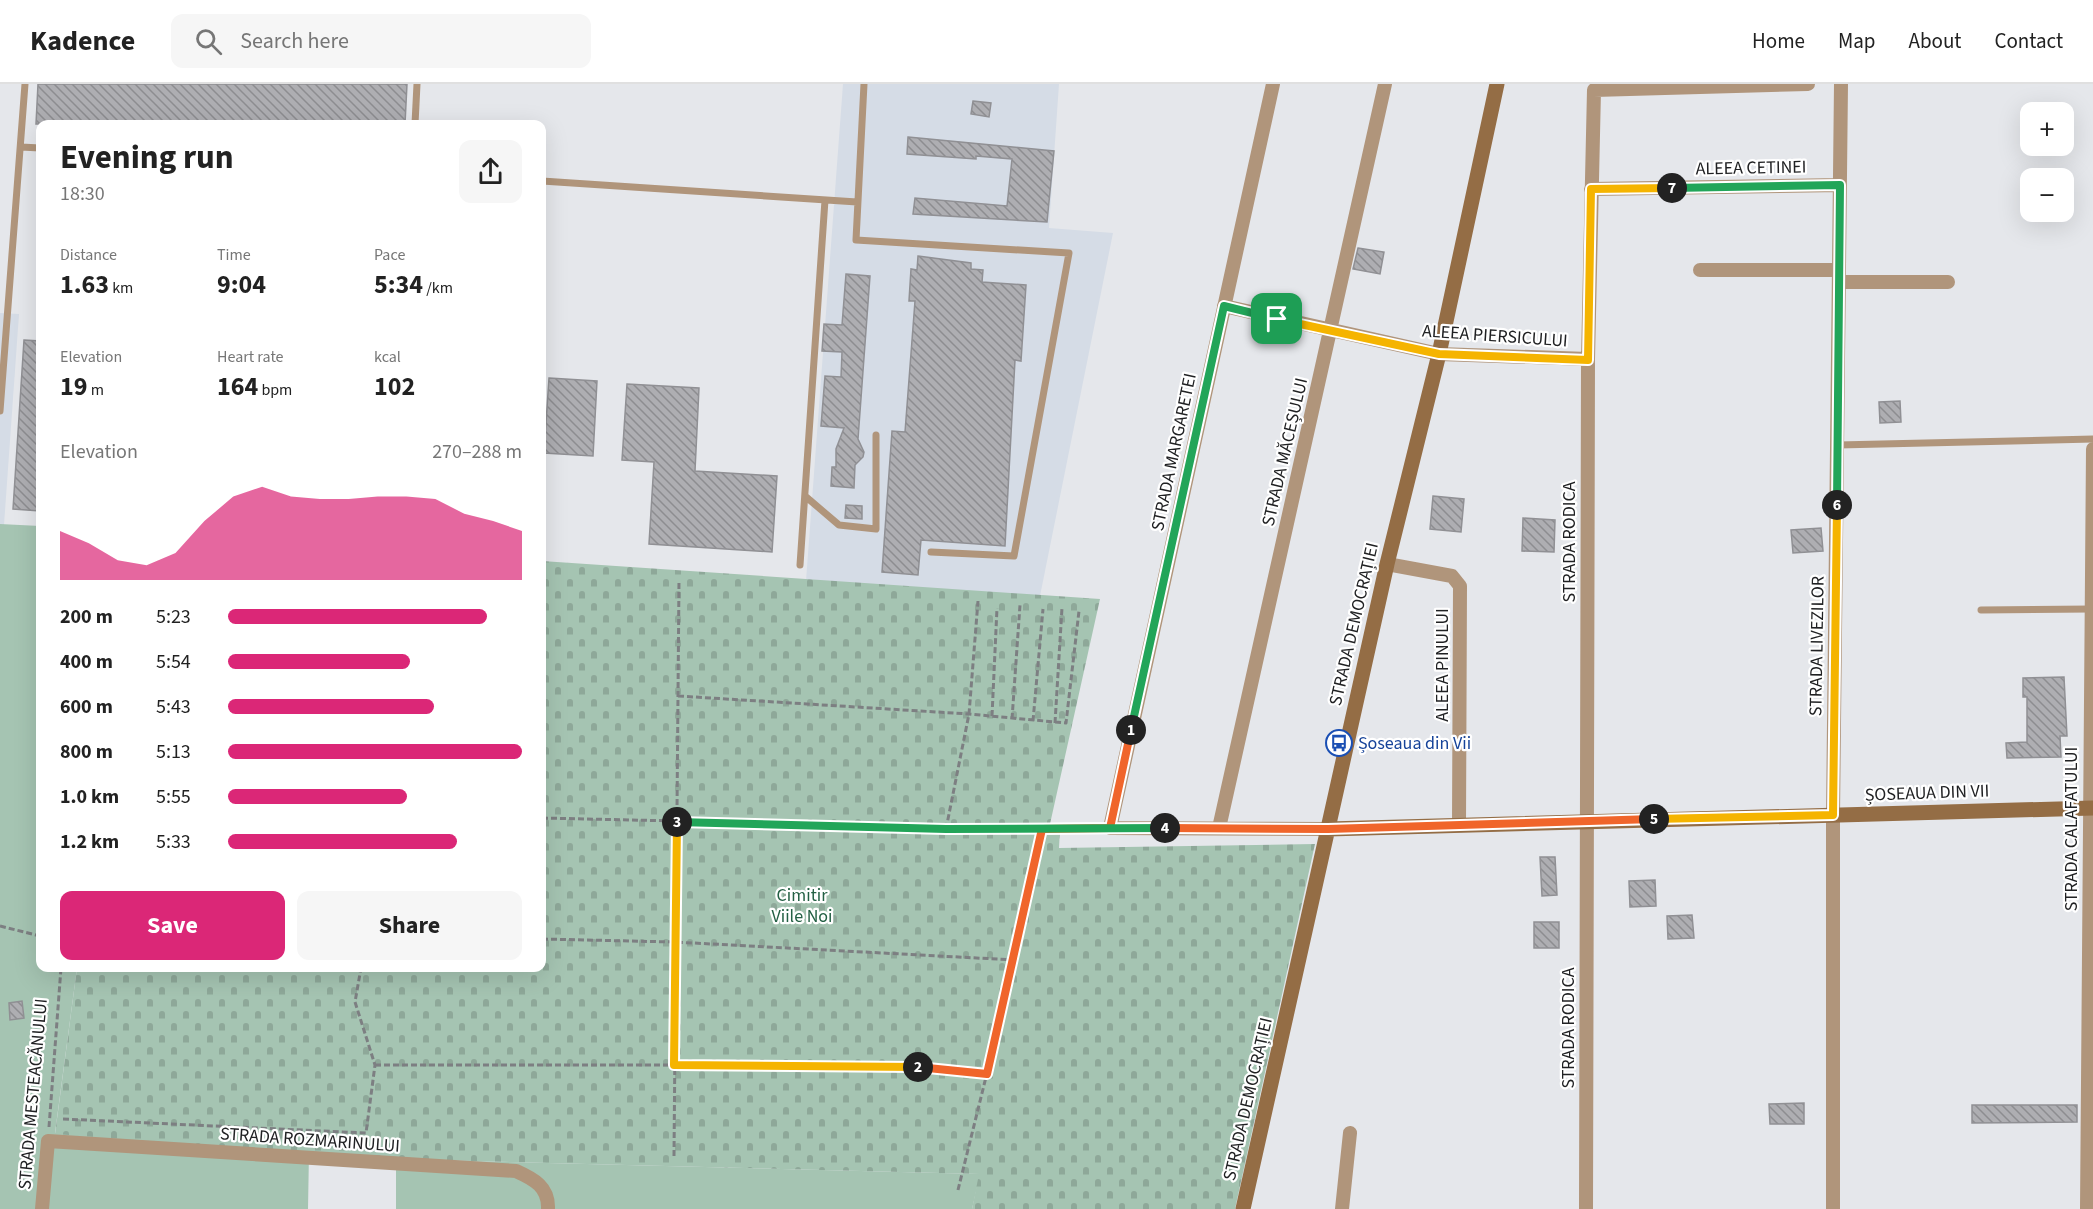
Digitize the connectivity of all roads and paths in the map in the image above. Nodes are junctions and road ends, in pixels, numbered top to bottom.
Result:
1 (25, 84) edge
2 (417, 84) edge
3 (864, 84) edge
4 (1273, 84) edge
5 (1385, 84) edge
6 (1497, 84) edge
7 (1808, 84) edge
8 (1841, 84) edge
9 (415, 120) edge
10 (21, 147) junction
11 (36, 148) edge
12 (546, 181) edge
13 (1840, 185) junction
14 (1591, 189) junction
15 (825, 200) junction
16 (857, 202) junction
17 (1700, 270) dead end
18 (1839, 276) junction
19 (1948, 282) dead end
20 (1224, 306) junction
21 (3, 321) edge
22 (1330, 332) junction
23 (1439, 354) junction
24 (1588, 360) junction
25 (0, 411) edge
26 (876, 435) dead end
27 (2093, 439) edge
28 (1838, 445) junction
29 (2093, 449) edge
30 (805, 496) junction
31 (931, 552) dead end
32 (1387, 564) junction
33 (800, 565) dead end
34 (679, 580) dead end
35 (2092, 600) edge
36 (978, 601) dead end
37 (1020, 605) dead end
38 (997, 608) dead end
39 (1062, 608) dead end
40 (1043, 609) dead end
41 (1981, 610) dead end
42 (1078, 611) dead end
43 (678, 696) junction
44 (969, 714) junction
45 (992, 716) junction
46 (1012, 719) junction
47 (1033, 721) junction
48 (1054, 723) junction
49 (2091, 808) edge
50 (1833, 815) junction
51 (546, 818) edge
52 (1586, 821) junction
53 (676, 822) junction
54 (1459, 824) junction
55 (1110, 828) junction
56 (1219, 828) junction
57 (946, 829) junction
58 (1042, 829) junction
59 (1328, 829) junction
60 (0, 926) edge
61 (36, 935) edge
62 (546, 939) edge
63 (674, 942) junction
64 (1015, 960) junction
65 (61, 972) edge
66 (360, 972) edge
67 (375, 1065) junction
68 (674, 1065) junction
69 (987, 1074) junction
70 (63, 1119) dead end
71 (1350, 1133) dead end
72 (48, 1141) junction
73 (674, 1156) dead end
74 (958, 1190) dead end
75 (42, 1209) edge
76 (548, 1209) edge
77 (1243, 1209) edge
78 (1342, 1209) edge
79 (1586, 1209) edge
80 (1833, 1209) edge
81 (2087, 1209) edge

1 - 10 lane
2 - 9 lane
3 - 16 lane
4 - 20 street, STRADA MARGARETEI
5 - 22 street, STRADA MĂCEȘULUI
6 - 23 street, STRADA DEMOCRAȚIEI
7 - 14 street, STRADA RODICA
8 - 13 street, STRADA LIVEZILOR
10 - 11 lane
10 - 21 lane
12 - 15 lane
13 - 14 street, ALEEA CETINEI
13 - 18 street, STRADA LIVEZILOR
14 - 24 street, STRADA RODICA
15 - 16 lane
15 - 30 lane
16 - 31 lane
17 - 18 street
18 - 19 street
18 - 28 street, STRADA LIVEZILOR
20 - 22 street, ALEEA PIERSICULUI
20 - 55 street, STRADA MARGARETEI
21 - 25 lane
22 - 23 street, ALEEA PIERSICULUI
22 - 56 street, STRADA MĂCEȘULUI
23 - 24 street, ALEEA PIERSICULUI
23 - 32 street, STRADA DEMOCRAȚIEI
24 - 52 street, STRADA RODICA
26 - 30 lane
27 - 28 lane
28 - 50 street, STRADA LIVEZILOR
29 - 35 street, STRADA CALAFATULUI
30 - 33 lane
32 - 54 street, ALEEA PINULUI
32 - 59 street, STRADA DEMOCRAȚIEI
34 - 43 path
35 - 41 lane
35 - 49 street, STRADA CALAFATULUI
36 - 44 path
37 - 46 path
38 - 45 path
39 - 48 path
40 - 47 path
42 - 48 path
43 - 44 path
43 - 53 path
44 - 45 path
44 - 57 path
45 - 46 path
46 - 47 path
47 - 48 path
49 - 50 street, ȘOSEAUA DIN VII
49 - 81 street, STRADA CALAFATULUI
50 - 52 street, ȘOSEAUA DIN VII
50 - 80 street, STRADA LIVEZILOR
51 - 53 path
52 - 54 street, ȘOSEAUA DIN VII
52 - 79 street, STRADA RODICA
53 - 57 path
53 - 63 path
54 - 59 street, ȘOSEAUA DIN VII
55 - 56 street, ȘOSEAUA DIN VII
55 - 58 lane, ȘOSEAUA DIN VII
56 - 59 street, ȘOSEAUA DIN VII
57 - 58 path
58 - 64 path
59 - 77 street, STRADA DEMOCRAȚIEI
60 - 61 path
62 - 63 path
63 - 64 path
63 - 68 path
64 - 69 path
65 - 72 path, STRADA MESTEACĂNULUI
66 - 67 path
67 - 68 path
67 - 70 path
68 - 69 path
68 - 73 path
69 - 74 path
71 - 78 street
72 - 75 street, STRADA MESTEACĂNULUI
72 - 76 street, STRADA ROZMARINULUI

